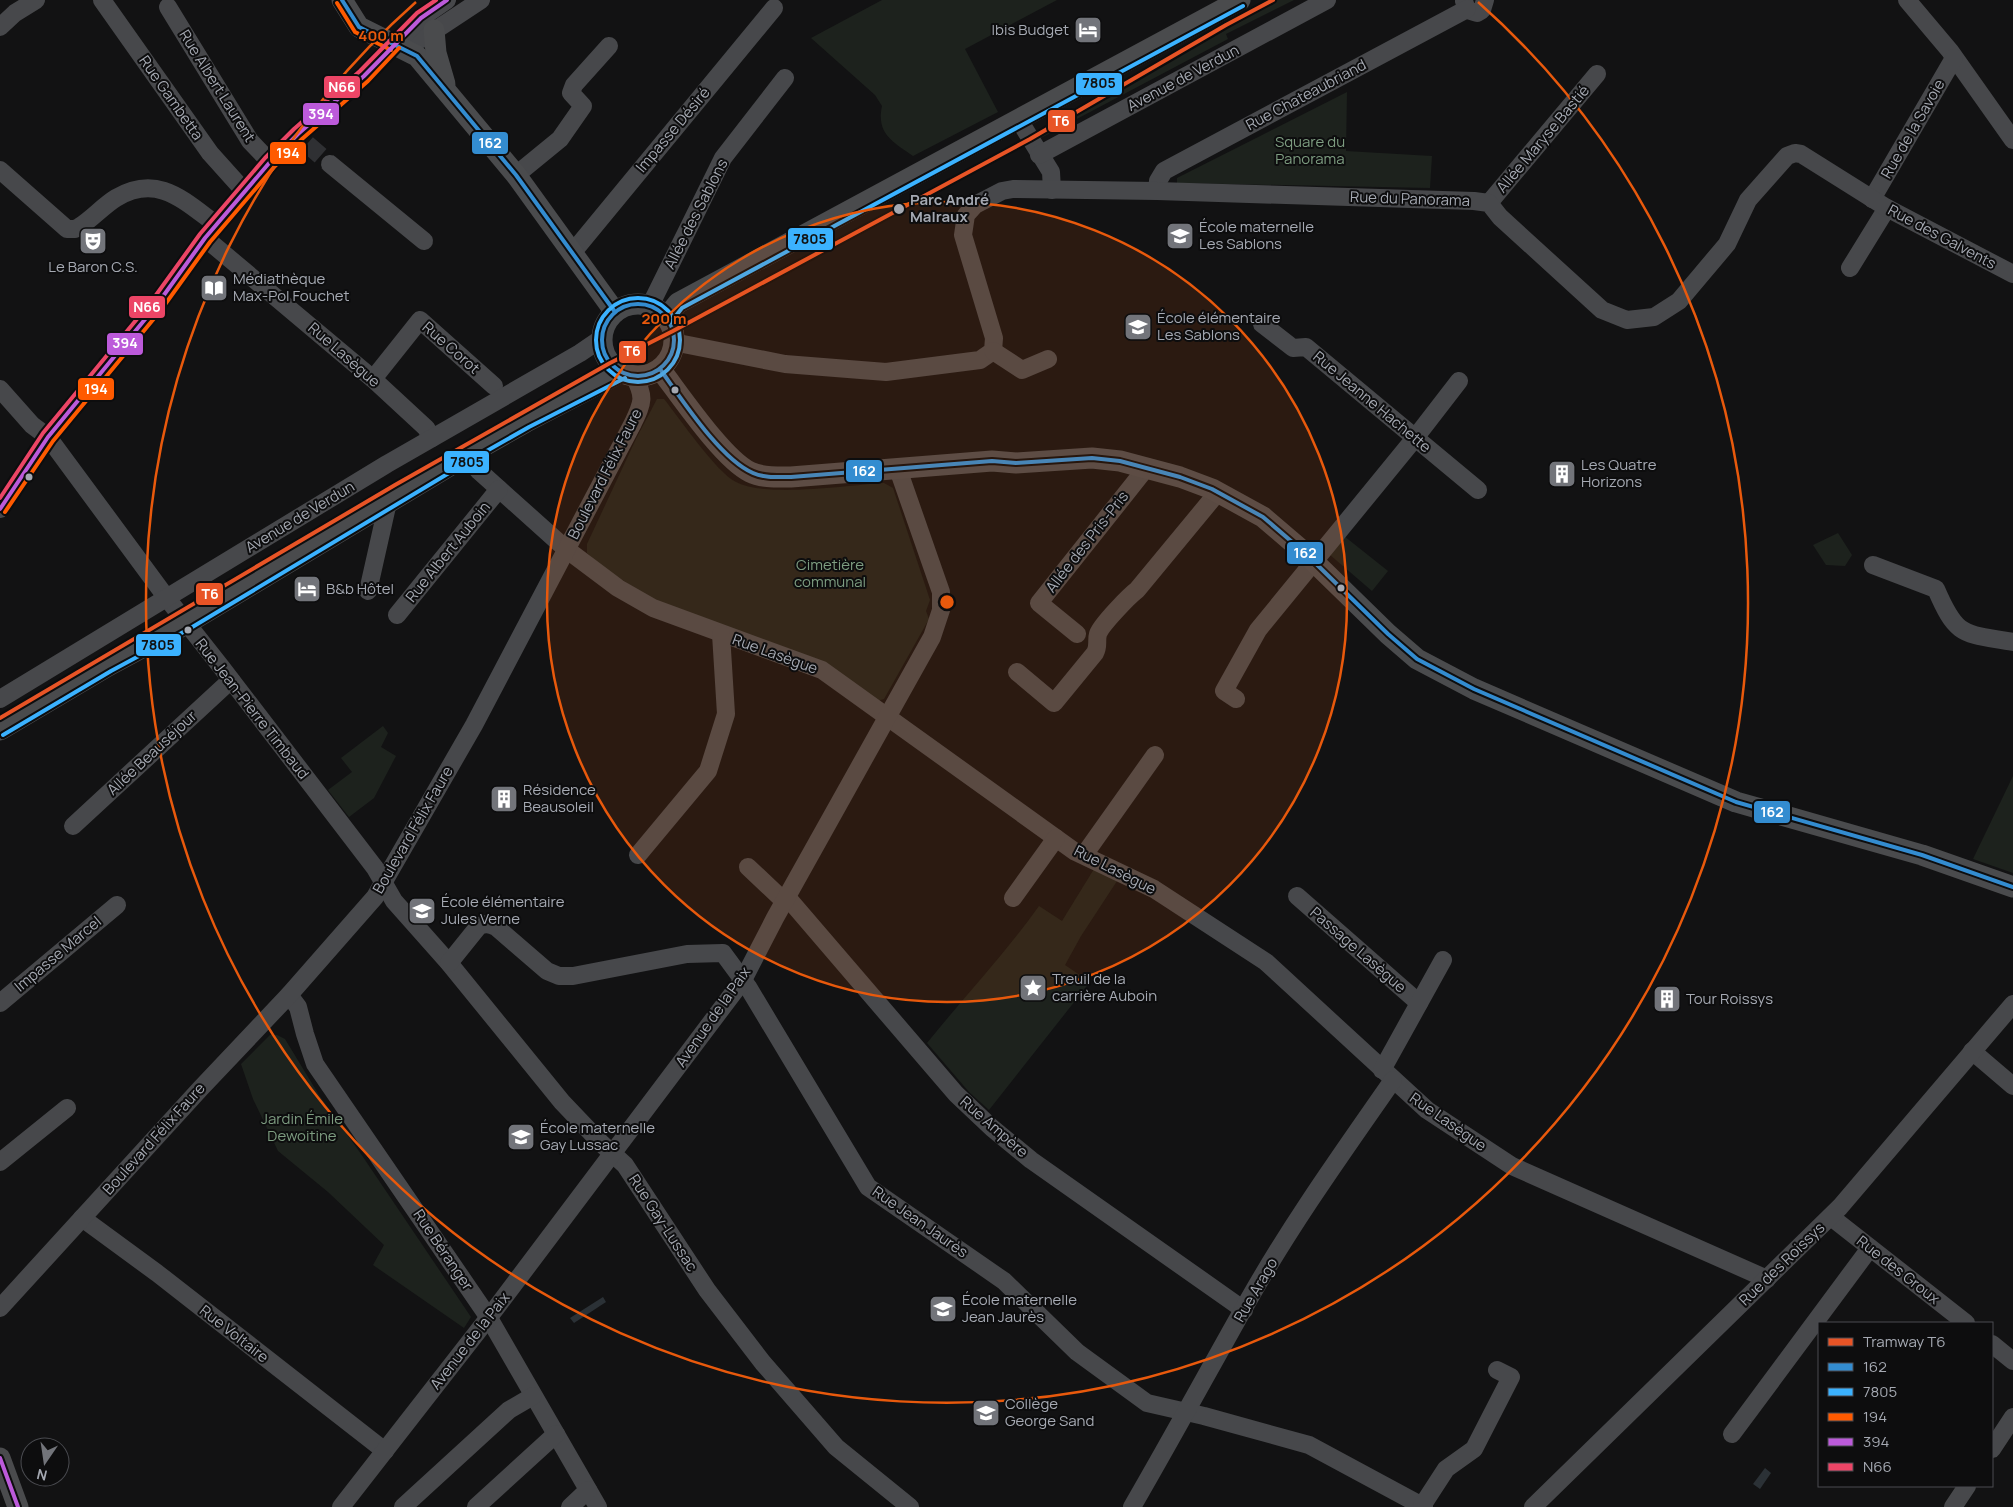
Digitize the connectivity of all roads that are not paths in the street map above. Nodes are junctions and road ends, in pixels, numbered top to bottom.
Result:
1 (36, 0) edge
2 (102, 0) edge
3 (342, 0) edge
4 (447, 0) edge
5 (481, 0) edge
6 (1240, 0) edge
7 (1327, 0) edge
8 (1485, 0) edge
9 (1907, 0) edge
10 (1465, 4) edge
11 (168, 7) dead end
12 (774, 8) dead end
13 (0, 27) edge
14 (434, 30) junction
15 (394, 44) junction
16 (608, 46) dead end
17 (1954, 58) junction
18 (1597, 74) dead end
19 (785, 78) dead end
20 (446, 91) junction
21 (1019, 120) junction
22 (2013, 140) edge
23 (1795, 153) joint
24 (1039, 155) junction
25 (270, 162) junction
26 (330, 164) tunnel mouth
27 (0, 170) edge
28 (516, 175) junction
29 (1052, 190) junction
30 (1157, 191) junction
31 (245, 192) junction
32 (1872, 199) junction
33 (1489, 203) junction
34 (1887, 208) junction
35 (217, 225) junction
36 (205, 238) junction
37 (424, 241) dead end
38 (573, 252) junction
39 (1850, 268) dead end
40 (2013, 274) edge
41 (615, 312) junction
42 (658, 312) junction
43 (1262, 324) dead end
44 (602, 338) junction
45 (674, 342) junction
46 (993, 351) junction
47 (1048, 359) dead end
48 (660, 369) junction
49 (628, 374) junction
50 (372, 379) junction
51 (1459, 381) dead end
52 (494, 386) dead end
53 (0, 389) edge
54 (48, 437) junction
55 (432, 438) junction
56 (1415, 438) junction
57 (466, 456) junction
58 (1147, 467) junction
59 (898, 469) junction
60 (499, 489) junction
61 (1478, 490) dead end
62 (1218, 492) junction
63 (388, 502) junction
64 (0, 509) edge
65 (566, 549) junction
66 (1314, 562) junction
67 (1872, 565) dead end
68 (368, 591) dead end
69 (166, 597) junction
70 (398, 615) dead end
71 (186, 624) junction
72 (721, 634) junction
73 (1077, 634) dead end
74 (2013, 642) edge
75 (1017, 672) dead end
76 (232, 680) junction
77 (0, 699) edge
78 (1236, 699) dead end
79 (887, 718) junction
80 (0, 730) edge
81 (1155, 755) dead end
82 (73, 826) dead end
83 (1056, 838) junction
84 (638, 855) dead end
85 (1084, 855) junction
86 (748, 867) dead end
87 (383, 885) junction
88 (2013, 886) edge
89 (1297, 896) dead end
90 (1013, 898) dead end
91 (786, 899) junction
92 (117, 905) dead end
93 (1442, 960) dead end
94 (449, 963) junction
95 (743, 980) junction
96 (289, 995) junction
97 (0, 1003) edge
98 (1419, 1003) junction
99 (2013, 1004) edge
100 (1972, 1051) junction
101 (1388, 1075) junction
102 (2013, 1086) edge
103 (67, 1108) dead end
104 (613, 1154) junction
105 (0, 1162) edge
106 (1831, 1217) junction
107 (82, 1218) junction
108 (1870, 1248) junction
109 (1767, 1279) junction
110 (0, 1308) edge
111 (1244, 1310) junction
112 (488, 1318) junction
113 (1965, 1322) edge
114 (1993, 1345) edge
115 (2013, 1361) edge
116 (1497, 1370) dead end
117 (533, 1396) junction
118 (1186, 1413) junction
119 (2013, 1417) edge
120 (556, 1434) junction
121 (1732, 1434) dead end
122 (1993, 1447) edge
123 (384, 1451) junction
124 (0, 1458) edge
125 (1966, 1487) edge
126 (588, 1490) junction
127 (1541, 1505) edge
128 (1423, 1506) edge
129 (18, 1507) edge
130 (341, 1507) edge
131 (403, 1507) edge
132 (476, 1507) edge
133 (570, 1507) edge
134 (598, 1507) edge
135 (910, 1507) edge
136 (1132, 1507) edge
137 (1953, 1507) edge

1 - 13 street
2 - 31 street, Rue Gambetta
3 - 15 main road
4 - 15 street
5 - 14 street
6 - 21 main road
7 - 24 street, Avenue de Verdun
8 - 10 street, Rue Chateaubriand
9 - 17 street
10 - 30 street, Rue Chateaubriand
11 - 25 street, Rue Albert Laurent
12 - 38 street, Impasse Désiré
14 - 15 street
14 - 20 main road
15 - 20 main road
15 - 25 street
16 - 28 street
17 - 22 street
17 - 32 street, Rue de la Savoie
18 - 33 street, Allée Maryse Bastié
19 - 42 street, Allée des Sablons
20 - 28 main road
21 - 24 street
21 - 42 main road
23 - 32 street, Rue des Galvents
23 - 33 street, Rue du Panorama
24 - 29 street
25 - 31 street
26 - 37 street
27 - 35 street
28 - 38 main road
29 - 30 street, Rue du Panorama
29 - 46 street, Rue du Panorama
30 - 33 street, Rue du Panorama
31 - 35 street
32 - 34 street, Rue des Galvents
34 - 39 street
34 - 40 street, Rue des Galvents
35 - 36 street
36 - 50 street, Rue Lasègue
36 - 54 street
38 - 41 main road
41 - 42 main road
41 - 44 main road
42 - 45 main road
43 - 56 street, Rue Jeanne Hachette
44 - 49 main road
44 - 55 street, Avenue de Verdun
45 - 46 street
45 - 48 main road
46 - 47 street
48 - 49 main road
48 - 59 main road
49 - 57 main road
49 - 65 street, Boulevard Félix Faure
50 - 52 street, Rue Corot
50 - 55 street, Rue Lasègue
51 - 56 street
53 - 54 street, Rue Jean-Pierre Timbaud
54 - 64 street
54 - 69 street, Rue Jean-Pierre Timbaud
55 - 69 street, Avenue de Verdun
56 - 61 street, Rue Jeanne Hachette
56 - 66 street
57 - 60 street, Rue Lasègue
57 - 63 main road
58 - 59 main road
58 - 62 main road
58 - 73 street, Allée des Pris-Pris
59 - 79 street, Avenue de la Paix
60 - 65 street, Rue Lasègue
60 - 70 street, Rue Albert Auboin
62 - 66 main road
62 - 75 street
63 - 68 street
63 - 71 main road
65 - 72 street, Rue Lasègue
65 - 87 street, Boulevard Félix Faure
66 - 78 street
66 - 88 main road
67 - 74 street
69 - 71 street, Rue Jean-Pierre Timbaud
69 - 77 street, Avenue de Verdun
71 - 76 street, Rue Jean-Pierre Timbaud
71 - 80 main road
72 - 79 street, Rue Lasègue
72 - 84 street
76 - 82 street, Allée Beauséjour
76 - 87 street, Rue Jean-Pierre Timbaud
79 - 83 street, Rue Lasègue
79 - 91 street, Avenue de la Paix
81 - 85 street
83 - 85 street, Rue Lasègue
83 - 90 street
85 - 101 street, Rue Lasègue
86 - 91 street, Rue Ampère
87 - 94 street, Rue Gay-Lussac
87 - 96 street, Boulevard Félix Faure
89 - 98 street, Passage Lasègue
91 - 95 street, Avenue de la Paix
91 - 111 street, Rue Ampère
92 - 97 street, Impasse Marcel
93 - 98 street, Passage Lasègue
94 - 95 street, Rue Jean Jaurès
94 - 104 street, Rue Gay-Lussac
95 - 104 street, Avenue de la Paix
95 - 118 street, Rue Jean Jaurès
96 - 107 street, Boulevard Félix Faure
96 - 112 street, Rue Béranger
98 - 101 street, Passage Lasègue
99 - 100 street, Rue des Roissys
100 - 102 street
100 - 106 street, Rue des Roissys
101 - 109 street, Rue Lasègue
101 - 111 street, Rue Arago
103 - 105 street
104 - 112 street, Avenue de la Paix
104 - 135 street, Rue Gay-Lussac
106 - 108 street, Rue des Groux
106 - 109 street, Rue des Roissys
107 - 110 street, Boulevard Félix Faure
107 - 123 street, Rue Voltaire
108 - 113 street, Rue des Groux
108 - 121 street
109 - 127 street, Rue des Roissys
111 - 118 street, Rue Arago
112 - 117 street, Rue Béranger
112 - 123 street, Avenue de la Paix
114 - 115 street
116 - 128 street
117 - 120 street, Rue Béranger
117 - 131 street
118 - 128 street, Rue Jean Jaurès
118 - 136 street, Rue Arago
119 - 122 street
120 - 126 street, Rue Béranger
120 - 132 street
123 - 130 street, Avenue de la Paix
124 - 129 main road
125 - 137 street
126 - 133 street
126 - 134 street, Rue Béranger

